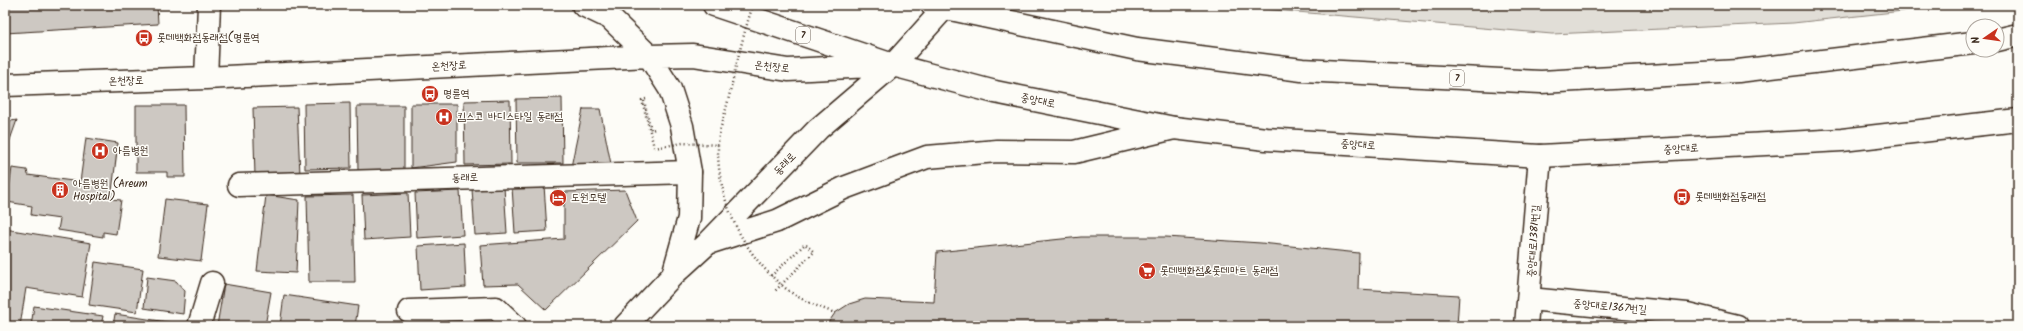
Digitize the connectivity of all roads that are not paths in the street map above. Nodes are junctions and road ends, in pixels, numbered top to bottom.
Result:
1 (209, 5) edge
2 (583, 5) edge
3 (714, 5) edge
4 (941, 6) edge
5 (2018, 35) edge
6 (2005, 38) edge
7 (1965, 44) edge
8 (649, 56) junction
9 (893, 65) junction
10 (206, 78) junction
11 (5, 85) edge
12 (2018, 120) edge
13 (1174, 128) junction
14 (1540, 156) junction
15 (690, 172) junction
16 (240, 185) dead end
17 (708, 244) junction
18 (673, 275) junction
19 (212, 282) dead end
20 (1529, 299) junction
21 (409, 311) dead end
22 (199, 326) edge
23 (515, 326) edge
24 (626, 326) edge
25 (1526, 326) edge
26 (1737, 326) edge

1 - 10 main road
2 - 8 main road
3 - 9 main road, 중앙대로 / 7
4 - 7 main road, 7
4 - 9 main road, 동래로
5 - 6 main road
8 - 9 main road, 온천장로
8 - 10 main road, 온천장로
8 - 15 main road
9 - 13 main road, 중앙대로
9 - 17 main road, 동래로
10 - 11 main road, 온천장로
12 - 14 main road, 중앙대로
13 - 14 main road, 중앙대로
13 - 17 main road
14 - 20 main road, 중앙대로1381번길
15 - 16 main road, 동래로
15 - 18 main road
17 - 18 main road, 동래로
18 - 24 main road, 동래로
19 - 22 main road
20 - 25 main road, 중앙대로1381번길
20 - 26 main road, 중앙대로1367번길
21 - 23 main road

